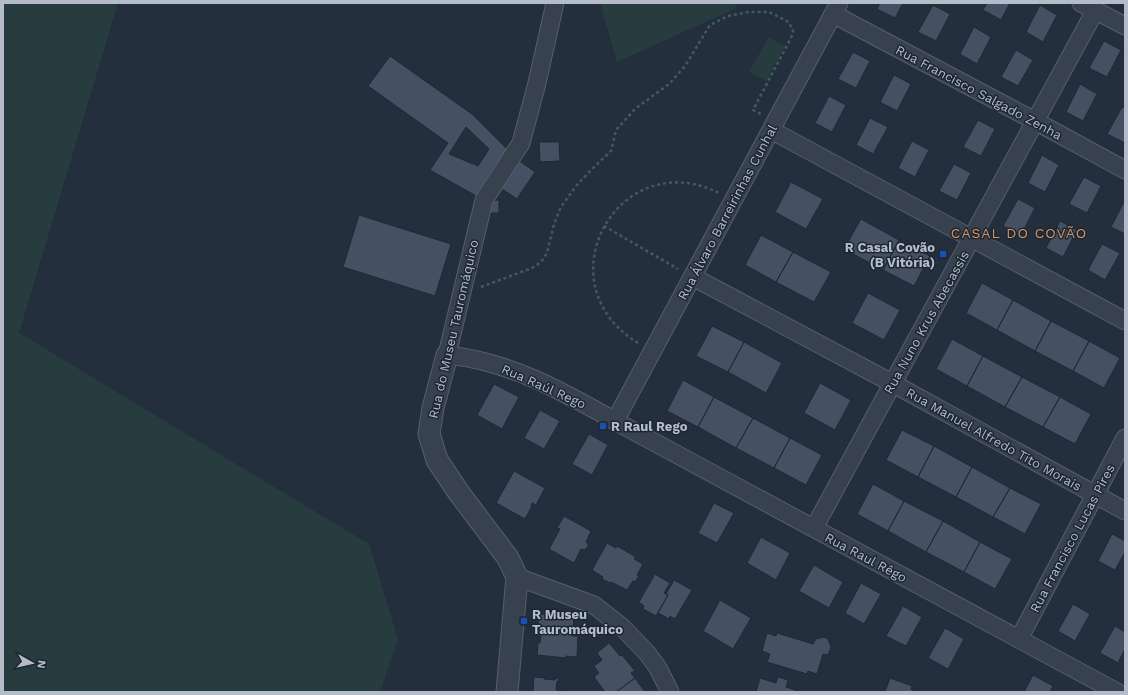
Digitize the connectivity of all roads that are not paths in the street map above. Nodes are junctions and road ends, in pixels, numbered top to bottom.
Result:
1 (555, 3) edge
2 (1088, 7) edge
3 (836, 9) edge
4 (1125, 26) edge
5 (1035, 121) junction
6 (773, 126) junction
7 (1125, 170) edge
8 (971, 239) junction
9 (693, 277) junction
10 (1125, 321) edge
11 (447, 355) junction
12 (892, 383) junction
13 (615, 421) junction
14 (1125, 438) edge
15 (1095, 495) junction
16 (1125, 511) edge
17 (814, 528) junction
18 (517, 577) junction
19 (1019, 639) junction
20 (507, 692) edge
21 (670, 692) edge
22 (1117, 692) edge

1 - 11 street, Rua do Museu Tauromáquico
2 - 4 street
2 - 5 street, Rua Nuno Krus Abecassis
3 - 5 street, Rua Francisco Salgado Zenha
3 - 6 street, Rua Álvaro Barreirinhas Cunhal
5 - 7 street, Rua Francisco Salgado Zenha
5 - 8 street, Rua Nuno Krus Abecassis
6 - 8 street
6 - 9 street, Rua Álvaro Barreirinhas Cunhal
8 - 10 street
8 - 12 street, Rua Nuno Krus Abecassis
9 - 12 street, Rua Manuel Alfredo Tito Morais
9 - 13 street, Rua Álvaro Barreirinhas Cunhal
11 - 13 street, Rua Raúl Rego
11 - 18 street, Rua do Museu Tauromáquico
12 - 15 street, Rua Manuel Alfredo Tito Morais
12 - 17 street, Rua Nuno Krus Abecassis
13 - 17 street, Rua Raul Rêgo
14 - 15 street, Rua Francisco Lucas Pires
15 - 16 street, Rua Manuel Alfredo Tito Morais
15 - 19 street, Rua Francisco Lucas Pires
17 - 19 street, Rua Raul Rêgo
18 - 20 street
18 - 21 street
19 - 22 street, Rua Raul Rêgo

